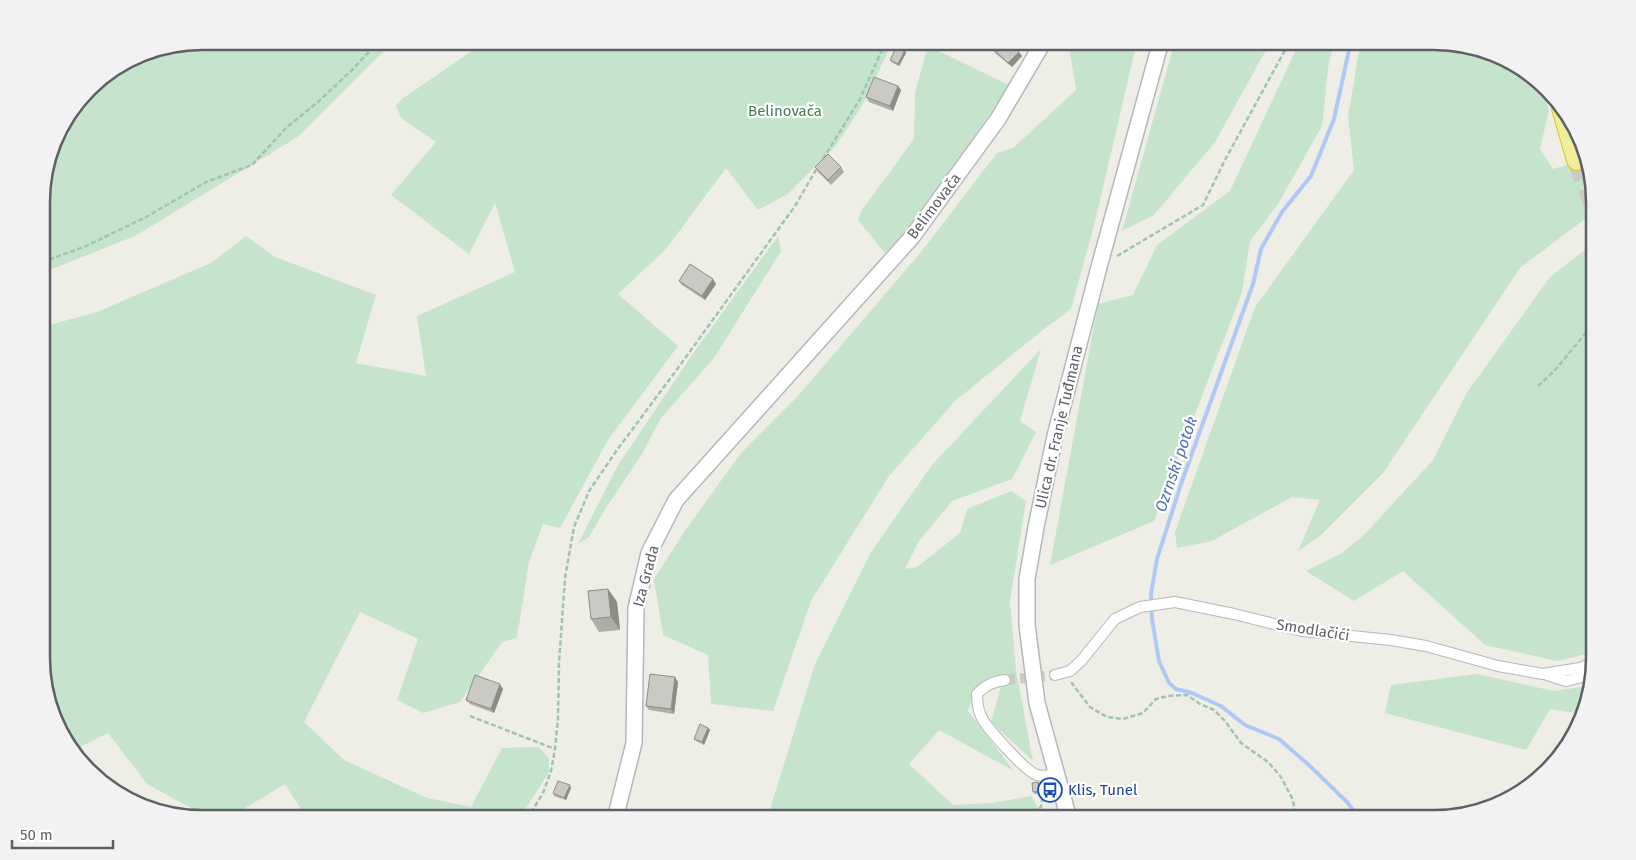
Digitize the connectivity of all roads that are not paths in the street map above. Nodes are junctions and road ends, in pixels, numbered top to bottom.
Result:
1 (1039, 50) edge
2 (1159, 50) edge
3 (1569, 134) edge
4 (1577, 160) tunnel mouth
5 (805, 356) joint
6 (1586, 666) edge
7 (1543, 674) junction
8 (1055, 675) tunnel mouth
9 (1585, 676) edge
10 (1005, 680) tunnel mouth
11 (1050, 775) junction
12 (617, 810) edge
13 (1065, 810) edge

1 - 5 street, Belimovača
2 - 11 street, Ulica dr. Franje Tuđmana
3 - 4 highway
5 - 12 street, Iza Grada
6 - 7 street, Smodlačići
7 - 8 street, Smodlačići
7 - 9 street
10 - 11 street
11 - 13 street, Ulica dr. Franje Tuđmana

